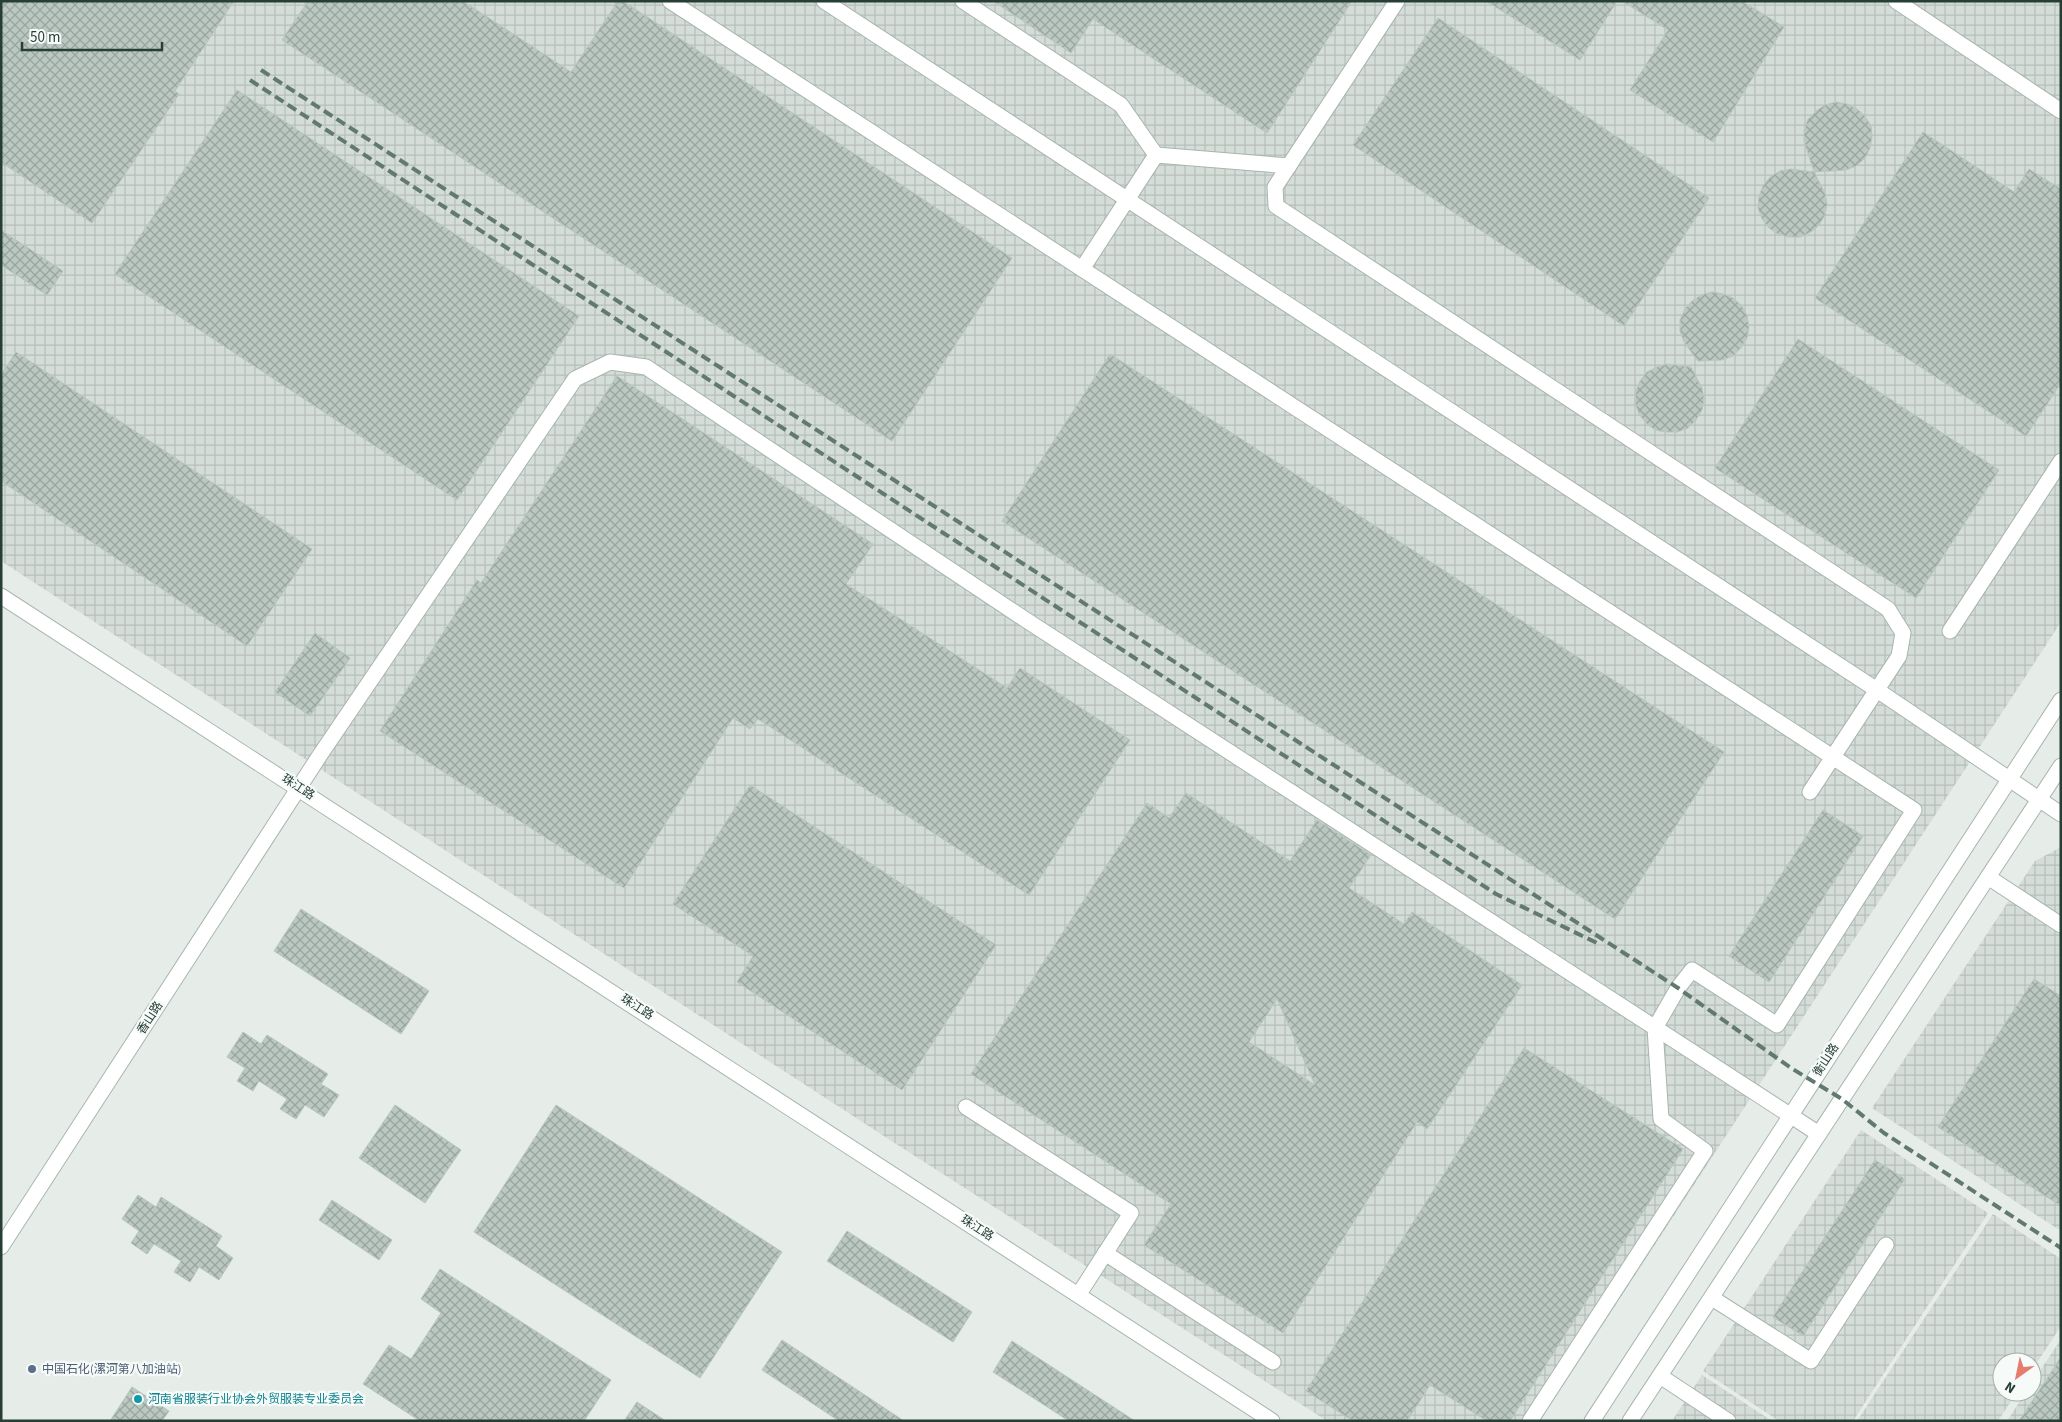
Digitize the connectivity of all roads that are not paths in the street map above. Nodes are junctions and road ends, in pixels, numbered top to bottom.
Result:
1 (670, 1) edge
2 (824, 1) edge
3 (963, 1) edge
4 (1397, 1) edge
5 (1896, 1) edge
6 (2061, 111) edge
7 (1156, 155) junction
8 (1289, 166) junction
9 (1126, 199) junction
10 (1082, 269) junction
11 (2061, 460) edge
12 (2056, 479) edge
13 (1, 596) edge
14 (1950, 631) dead end
15 (1877, 690) junction
16 (2061, 700) edge
17 (1833, 757) junction
18 (2061, 766) edge
19 (2009, 780) junction
20 (299, 788) junction
21 (1810, 792) dead end
22 (2039, 800) junction
23 (2061, 814) edge
24 (1988, 877) junction
25 (2061, 925) edge
26 (1655, 1028) junction
27 (966, 1107) dead end
28 (1790, 1115) junction
29 (1819, 1134) junction
30 (1886, 1245) dead end
31 (1, 1247) edge
32 (1105, 1253) junction
33 (1079, 1294) junction
34 (1712, 1298) junction
35 (1273, 1362) dead end
36 (1660, 1376) junction
37 (1272, 1421) edge
38 (1530, 1421) edge
39 (1592, 1421) edge
40 (1630, 1421) edge
41 (1728, 1421) edge

1 - 10 street
2 - 9 street
3 - 7 street
4 - 8 street
5 - 6 street
7 - 8 street
7 - 9 street
8 - 15 street
9 - 10 street
9 - 15 street
10 - 17 street
11 - 12 street
12 - 14 street
13 - 20 street, 珠江路
15 - 17 street
15 - 19 street
16 - 19 street, 衡山路
17 - 21 street
17 - 26 street
18 - 22 street
19 - 22 street
19 - 28 street, 衡山路
20 - 26 street, 香山路
20 - 31 street, 香山路
20 - 33 street, 珠江路
22 - 23 street
22 - 24 street
24 - 25 street
24 - 29 street
26 - 28 street, 香山路
26 - 38 street
27 - 32 street
28 - 29 street, 香山路
28 - 39 street, 衡山路
29 - 34 street
30 - 34 street
32 - 33 street
32 - 35 street
33 - 37 street, 珠江路
34 - 36 street
36 - 40 street
36 - 41 street

